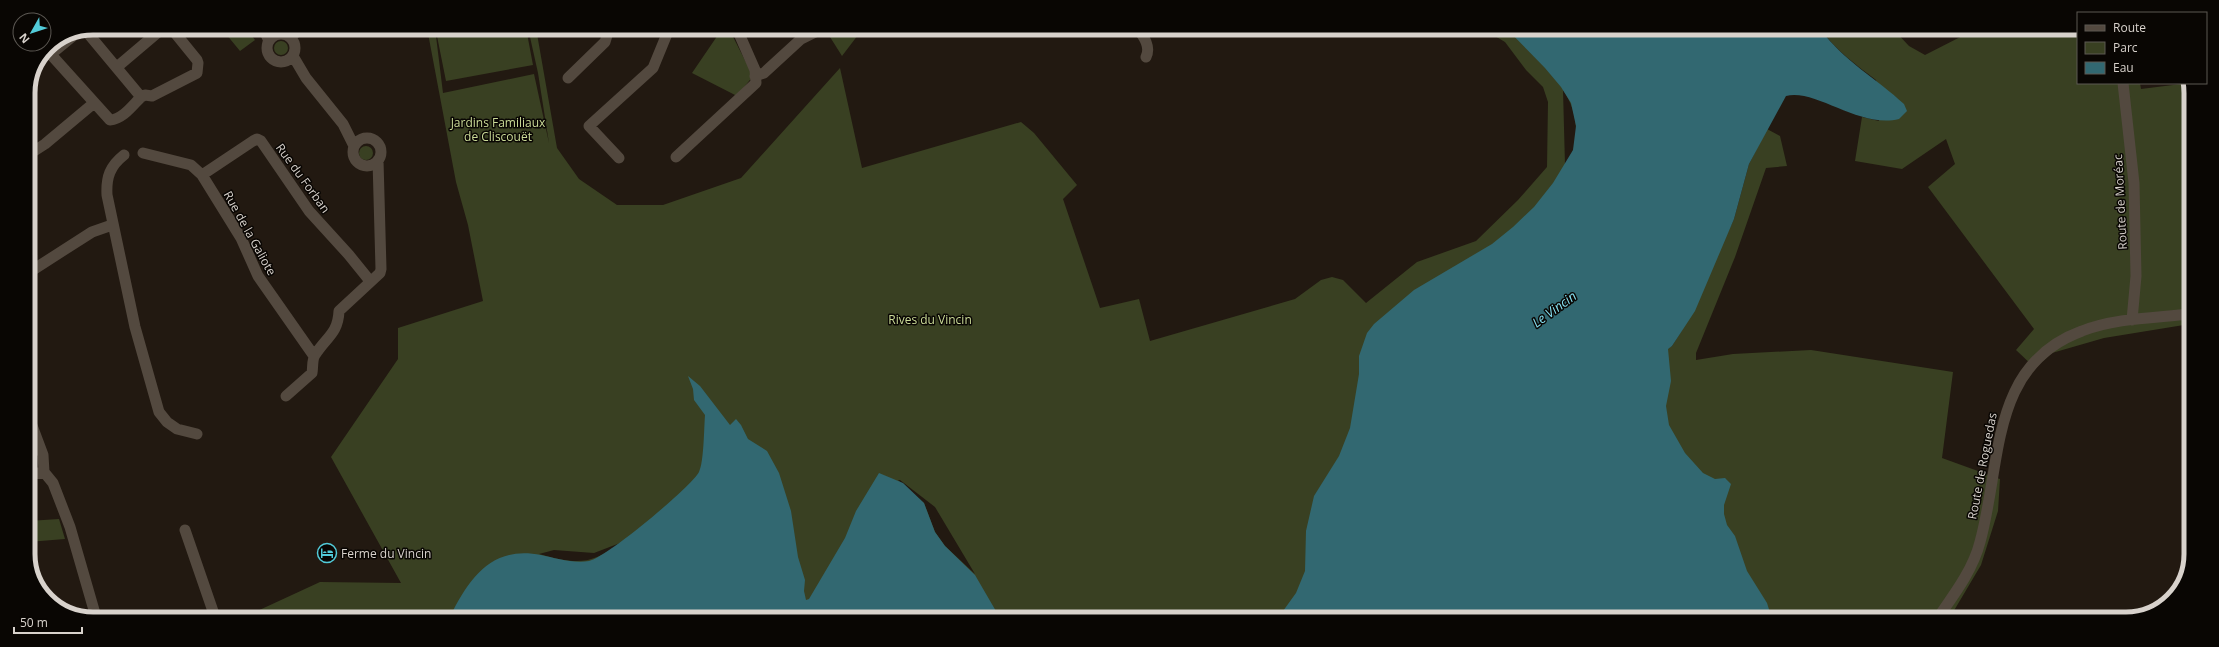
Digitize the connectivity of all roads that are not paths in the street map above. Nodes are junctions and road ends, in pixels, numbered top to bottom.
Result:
1 (90, 35) edge
2 (155, 35) edge
3 (177, 35) edge
4 (266, 35) edge
5 (276, 35) edge
6 (282, 35) edge
7 (608, 35) edge
8 (666, 35) edge
9 (740, 35) edge
10 (809, 35) edge
11 (1142, 35) edge
12 (269, 41) junction
13 (50, 54) edge
14 (1146, 57) dead end
15 (289, 59) junction
16 (116, 67) junction
17 (755, 76) junction
18 (568, 78) dead end
19 (2123, 84) edge
20 (140, 97) junction
21 (94, 104) junction
22 (343, 124) junction
23 (365, 139) junction
24 (354, 146) junction
25 (35, 150) edge
26 (143, 153) dead end
27 (124, 155) dead end
28 (676, 157) dead end
29 (619, 158) dead end
30 (378, 160) junction
31 (367, 166) junction
32 (202, 175) junction
33 (379, 184) junction
34 (112, 225) junction
35 (35, 269) edge
36 (370, 281) junction
37 (2184, 315) edge
38 (2132, 320) junction
39 (314, 356) junction
40 (286, 396) dead end
41 (35, 434) edge
42 (197, 434) dead end
43 (44, 472) junction
44 (35, 474) edge
45 (185, 530) dead end
46 (95, 612) edge
47 (213, 612) edge
48 (1943, 612) edge

1 - 16 street
2 - 16 street
3 - 20 street
4 - 12 street
5 - 12 street
6 - 15 street
7 - 18 street
8 - 29 street
9 - 17 street
10 - 17 street
11 - 14 street
12 - 15 street
13 - 21 street
15 - 22 street
16 - 20 street
17 - 28 street
19 - 38 street, Route de Moréac
20 - 21 street
21 - 25 street
22 - 23 street
22 - 24 street
23 - 24 street
23 - 30 street
24 - 31 street
26 - 32 street, Rue de la Galiote
27 - 34 street
30 - 31 street
30 - 33 street
31 - 33 street
32 - 36 street, Rue du Forban
32 - 39 street, Rue de la Galiote
33 - 36 street
34 - 35 street
34 - 42 street
36 - 39 street
37 - 38 street, Route de Roguedas
38 - 48 street, Route de Roguedas
39 - 40 street
41 - 43 street
43 - 44 street
43 - 46 street
45 - 47 street

